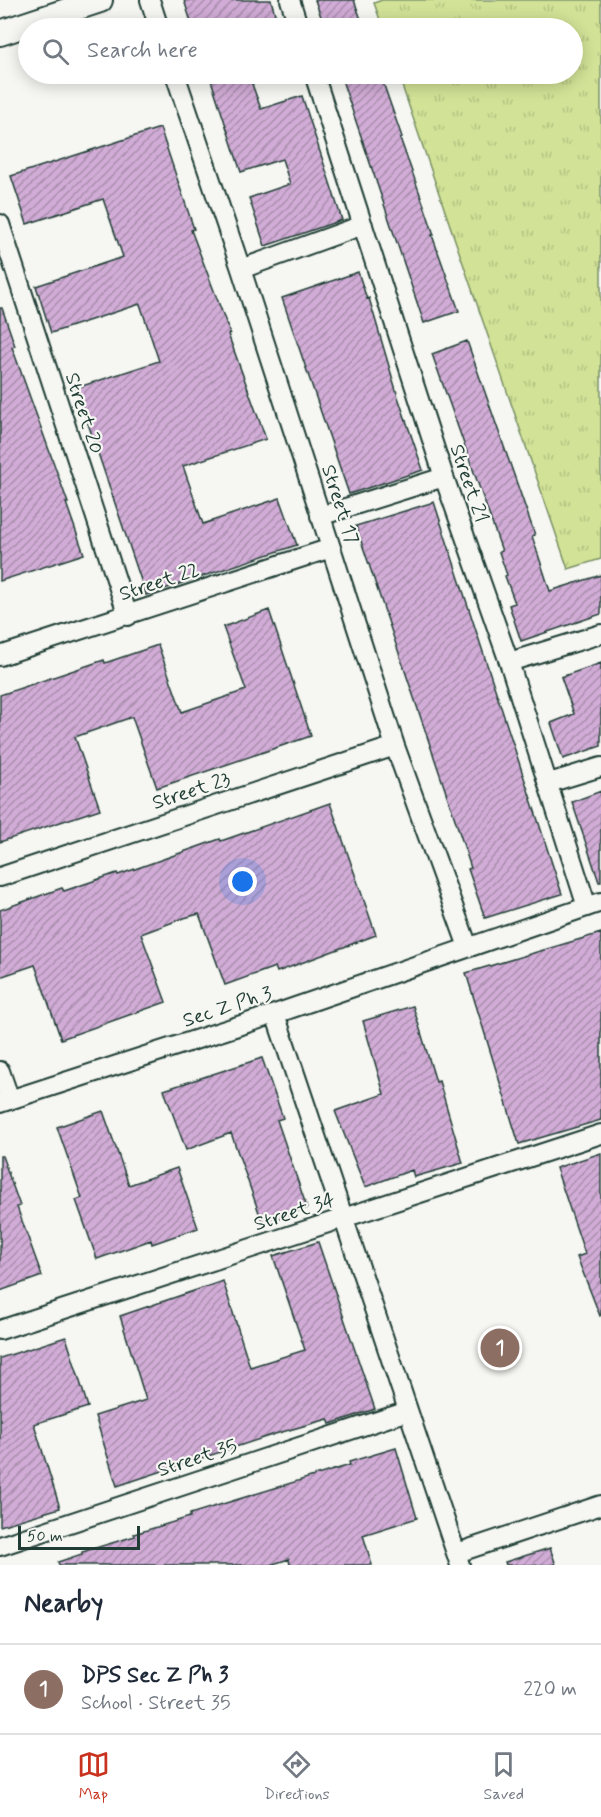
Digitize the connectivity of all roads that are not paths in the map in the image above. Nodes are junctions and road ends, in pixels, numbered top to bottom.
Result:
1 (100, 0) edge
2 (150, 0) edge
3 (290, 0) edge
4 (45, 18) edge
5 (156, 18) edge
6 (296, 18) edge
7 (18, 27) edge
8 (0, 33) edge
9 (178, 84) edge
10 (317, 84) edge
11 (0, 224) edge
12 (363, 225) junction
13 (241, 269) junction
14 (444, 477) junction
15 (320, 516) junction
16 (332, 548) junction
17 (128, 615) junction
18 (601, 634) edge
19 (0, 656) edge
20 (509, 662) junction
21 (395, 746) junction
22 (601, 767) edge
23 (549, 783) junction
24 (0, 877) edge
25 (594, 905) edge
26 (468, 947) junction
27 (275, 1014) junction
28 (0, 1071) edge
29 (5, 1102) edge
30 (601, 1134) edge
31 (344, 1219) junction
32 (0, 1330) edge
33 (408, 1411) junction
34 (601, 1505) edge
35 (0, 1546) edge
36 (458, 1559) edge

1 - 4 street
2 - 5 street
3 - 6 street
7 - 8 street
9 - 13 street, Street 17
10 - 12 street, Street 21
11 - 17 street, Street 20
12 - 13 street
12 - 14 street, Street 21
13 - 15 street, Street 17
14 - 15 street
14 - 20 street, Street 21
15 - 16 street, Street 17
16 - 17 street, Street 22
16 - 21 street, Street 17
17 - 19 street, Street 22
18 - 20 street
20 - 23 street, Street 21
21 - 24 street, Street 23
21 - 26 street, Street 17
22 - 23 street
23 - 25 street, Street 21
25 - 26 street, Sec Z Ph 3
26 - 27 street, Sec Z Ph 3
27 - 29 street, Sec Z Ph 3
27 - 31 street
28 - 29 street
30 - 31 street, Street 34
31 - 32 street, Street 34
31 - 33 street
33 - 35 street, Street 35
33 - 36 street
34 - 36 street

